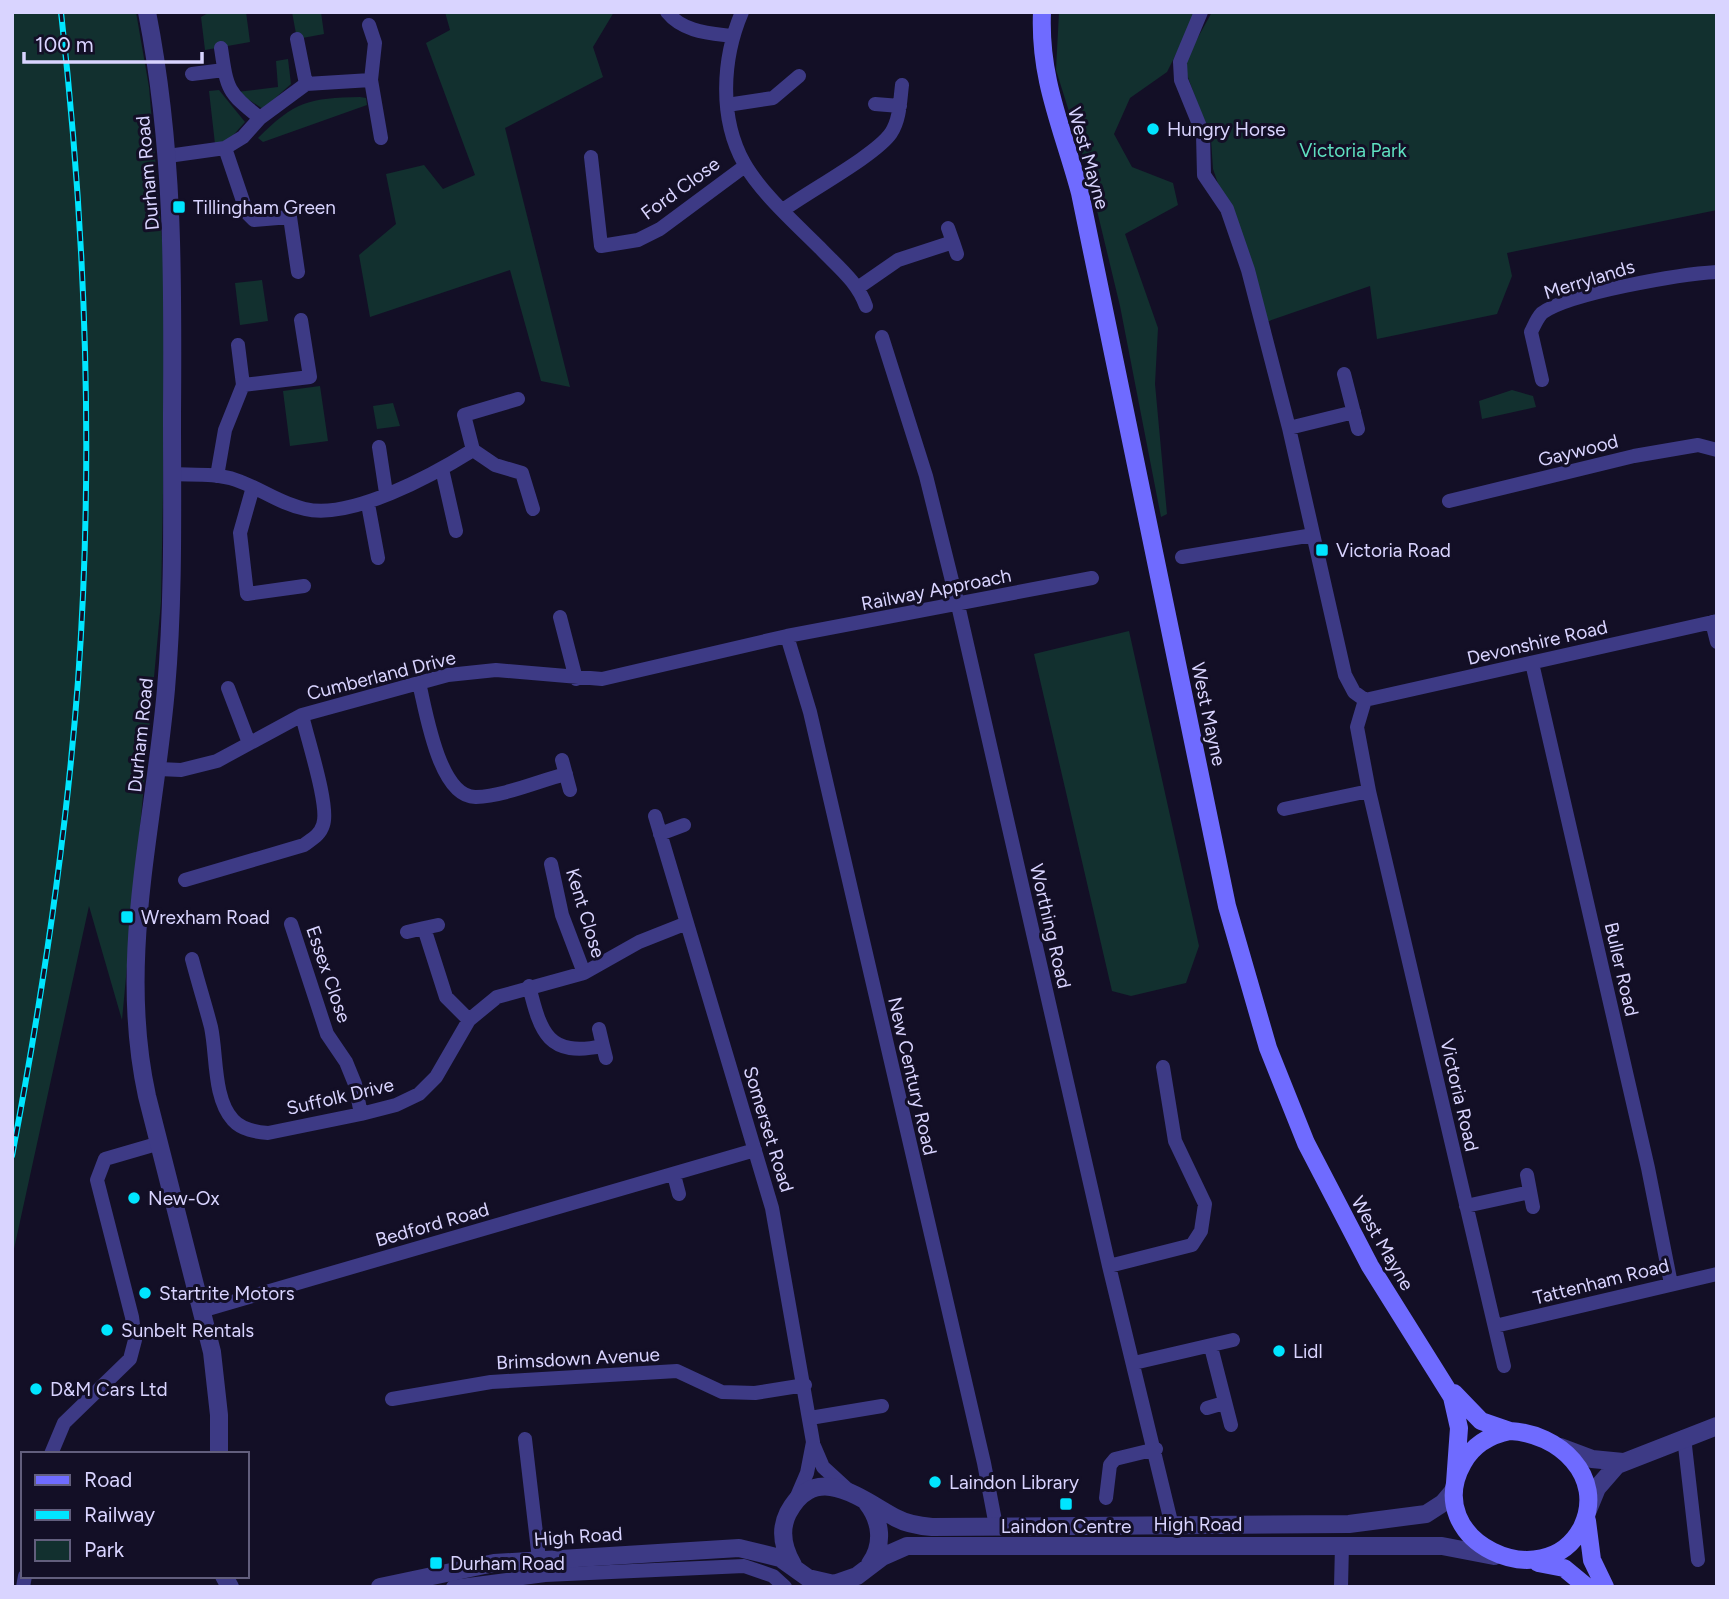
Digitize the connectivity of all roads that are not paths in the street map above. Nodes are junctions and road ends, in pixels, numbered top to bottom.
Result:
1 (147, 12) edge
2 (667, 12) edge
3 (742, 12) edge
4 (1042, 12) edge
5 (1201, 12) edge
6 (369, 25) dead end
7 (732, 36) junction
8 (297, 39) dead end
9 (220, 48) dead end
10 (224, 69) junction
11 (192, 74) dead end
12 (799, 76) dead end
13 (371, 80) junction
14 (306, 84) junction
15 (902, 85) dead end
16 (875, 104) dead end
17 (727, 105) junction
18 (900, 106) junction
19 (260, 118) junction
20 (381, 138) dead end
21 (225, 148) junction
22 (168, 156) junction
23 (591, 157) dead end
24 (745, 166) junction
25 (783, 210) junction
26 (953, 241) dead end
27 (298, 272) dead end
28 (1717, 272) edge
29 (859, 287) junction
30 (866, 306) dead end
31 (301, 320) dead end
32 (883, 337) dead end
33 (238, 345) dead end
34 (1344, 374) dead end
35 (1542, 380) dead end
36 (243, 385) junction
37 (518, 399) dead end
38 (1354, 412) junction
39 (1289, 428) junction
40 (1358, 429) dead end
41 (379, 447) dead end
42 (473, 450) junction
43 (1717, 450) edge
44 (442, 470) junction
45 (172, 474) junction
46 (217, 476) junction
47 (253, 487) junction
48 (386, 493) junction
49 (1449, 501) dead end
50 (368, 504) junction
51 (533, 509) dead end
52 (456, 531) dead end
53 (1313, 535) junction
54 (1182, 557) dead end
55 (378, 558) dead end
56 (1092, 578) dead end
57 (304, 586) dead end
58 (958, 605) junction
59 (560, 617) dead end
60 (1714, 621) edge
61 (788, 636) junction
62 (1717, 642) edge
63 (1532, 663) junction
64 (576, 679) junction
65 (419, 682) junction
66 (228, 688) dead end
67 (1365, 700) junction
68 (302, 715) junction
69 (249, 743) junction
70 (159, 769) junction
71 (570, 790) dead end
72 (1369, 791) junction
73 (1284, 809) dead end
74 (655, 816) dead end
75 (684, 825) dead end
76 (660, 834) junction
77 (551, 864) dead end
78 (185, 880) dead end
79 (687, 923) junction
80 (291, 924) dead end
81 (407, 932) dead end
82 (192, 959) dead end
83 (584, 973) junction
84 (529, 986) junction
85 (469, 1020) junction
86 (599, 1029) dead end
87 (1163, 1067) dead end
88 (361, 1114) junction
89 (160, 1143) junction
90 (755, 1150) junction
91 (674, 1175) junction
92 (1527, 1175) dead end
93 (680, 1194) dead end
94 (1466, 1206) junction
95 (1109, 1266) junction
96 (1717, 1274) edge
97 (1671, 1284) junction
98 (201, 1311) junction
99 (1495, 1326) junction
100 (1233, 1340) dead end
101 (1211, 1347) junction
102 (1135, 1363) junction
103 (1504, 1366) dead end
104 (805, 1385) junction
105 (1447, 1385) junction
106 (392, 1399) dead end
107 (1224, 1403) junction
108 (882, 1406) dead end
109 (1207, 1408) dead end
110 (810, 1418) junction
111 (1231, 1425) dead end
112 (1717, 1426) edge
113 (1510, 1431) junction
114 (1684, 1437) junction
115 (525, 1439) dead end
116 (813, 1442) junction
117 (1559, 1446) junction
118 (1156, 1448) junction
119 (52, 1452) edge
120 (219, 1452) edge
121 (1623, 1462) junction
122 (1455, 1486) junction
123 (847, 1489) junction
124 (1102, 1489) dead end
125 (864, 1500) junction
126 (793, 1504) junction
127 (1587, 1514) junction
128 (783, 1525) junction
129 (996, 1526) junction
130 (1172, 1526) junction
131 (1342, 1545) junction
132 (739, 1548) junction
133 (1494, 1556) junction
134 (539, 1559) junction
135 (1698, 1560) dead end
136 (1531, 1563) junction
137 (866, 1569) junction
138 (803, 1576) edge
139 (380, 1587) edge
140 (453, 1587) edge
141 (785, 1587) edge
142 (854, 1587) edge
143 (1341, 1587) edge
144 (1587, 1587) edge
145 (1605, 1587) edge

1 - 22 street, Durham Road
2 - 7 street
3 - 7 street
4 - 105 main road, West Mayne
5 - 39 street
6 - 13 street
7 - 17 street
8 - 14 street
9 - 10 street
10 - 11 street
10 - 19 street
12 - 17 street
13 - 14 street
13 - 20 street
14 - 19 street
15 - 18 street
16 - 18 street
17 - 24 street
18 - 25 street
19 - 21 street
21 - 22 street
21 - 27 street
22 - 45 street, Durham Road
23 - 24 street, Ford Close
24 - 25 street
25 - 29 street
26 - 29 street
28 - 35 street, Merrylands
29 - 30 street
31 - 36 street
32 - 58 street, Worthing Road
33 - 36 street
34 - 38 street
36 - 46 street
37 - 42 street
38 - 39 street
38 - 40 street
39 - 53 street
41 - 48 street
42 - 44 street
42 - 51 street
43 - 49 street, Gaywood
44 - 48 street
44 - 52 street
45 - 46 street
45 - 70 street, Durham Road
46 - 47 street
47 - 50 street
47 - 57 street
48 - 50 street
50 - 55 street
53 - 54 street
53 - 67 street
56 - 58 street, Railway Approach
58 - 61 street, Railway Approach
58 - 95 street, Worthing Road
59 - 64 street
60 - 62 street
60 - 63 street, Devonshire Road
61 - 64 street, Cumberland Drive
61 - 129 street, New Century Road
63 - 67 street, Devonshire Road
63 - 97 street, Buller Road
64 - 65 street, Cumberland Drive
65 - 68 street, Cumberland Drive
65 - 71 street
66 - 69 street
67 - 72 street, Victoria Road
68 - 69 street, Cumberland Drive
68 - 78 street
69 - 70 street, Cumberland Drive
70 - 89 street, Durham Road
72 - 73 street
72 - 94 street, Victoria Road
74 - 76 street, Somerset Road
75 - 76 street
76 - 79 street, Somerset Road
77 - 83 street, Kent Close
79 - 83 street, Suffolk Drive
79 - 90 street, Somerset Road
80 - 88 street, Essex Close
81 - 85 street
82 - 88 street, Suffolk Drive
83 - 84 street, Suffolk Drive
84 - 85 street, Suffolk Drive
84 - 86 street
85 - 88 street, Suffolk Drive
87 - 95 street
89 - 98 street, Durham Road
89 - 119 street
90 - 91 street, Bedford Road
90 - 104 street, Somerset Road
91 - 93 street
91 - 98 street, Bedford Road
92 - 94 street
94 - 99 street, Victoria Road
95 - 102 street, Worthing Road
96 - 97 street, Tattenham Road
97 - 99 street, Tattenham Road
98 - 120 street, Durham Road
99 - 103 street, Victoria Road
100 - 101 street
101 - 102 street
101 - 107 street
102 - 118 street, Worthing Road
104 - 106 street, Brimsdown Avenue
104 - 110 street, Somerset Road
105 - 113 main road, West Mayne
105 - 122 main road, West Mayne
107 - 109 street
107 - 111 street
108 - 110 street
110 - 116 street, Somerset Road
112 - 114 street
113 - 117 main road
113 - 122 main road
114 - 121 street
114 - 135 street
115 - 134 street
116 - 123 street, Somerset Road
116 - 126 street, Somerset Road
117 - 121 street
117 - 127 main road
118 - 124 street
118 - 130 street, Worthing Road
121 - 127 street
122 - 130 street, High Road
122 - 133 main road
123 - 125 street, High Road
123 - 126 street
125 - 129 street, High Road
125 - 137 street
126 - 128 street
127 - 136 main road
127 - 145 main road
128 - 132 street, High Road
128 - 138 street
129 - 130 street, High Road
131 - 133 street, High Road
131 - 137 street, High Road
131 - 143 street
132 - 134 street, High Road
132 - 138 street, High Road
133 - 136 main road
134 - 139 street, High Road
136 - 144 main road
137 - 138 street, High Road
137 - 142 street
140 - 141 street

